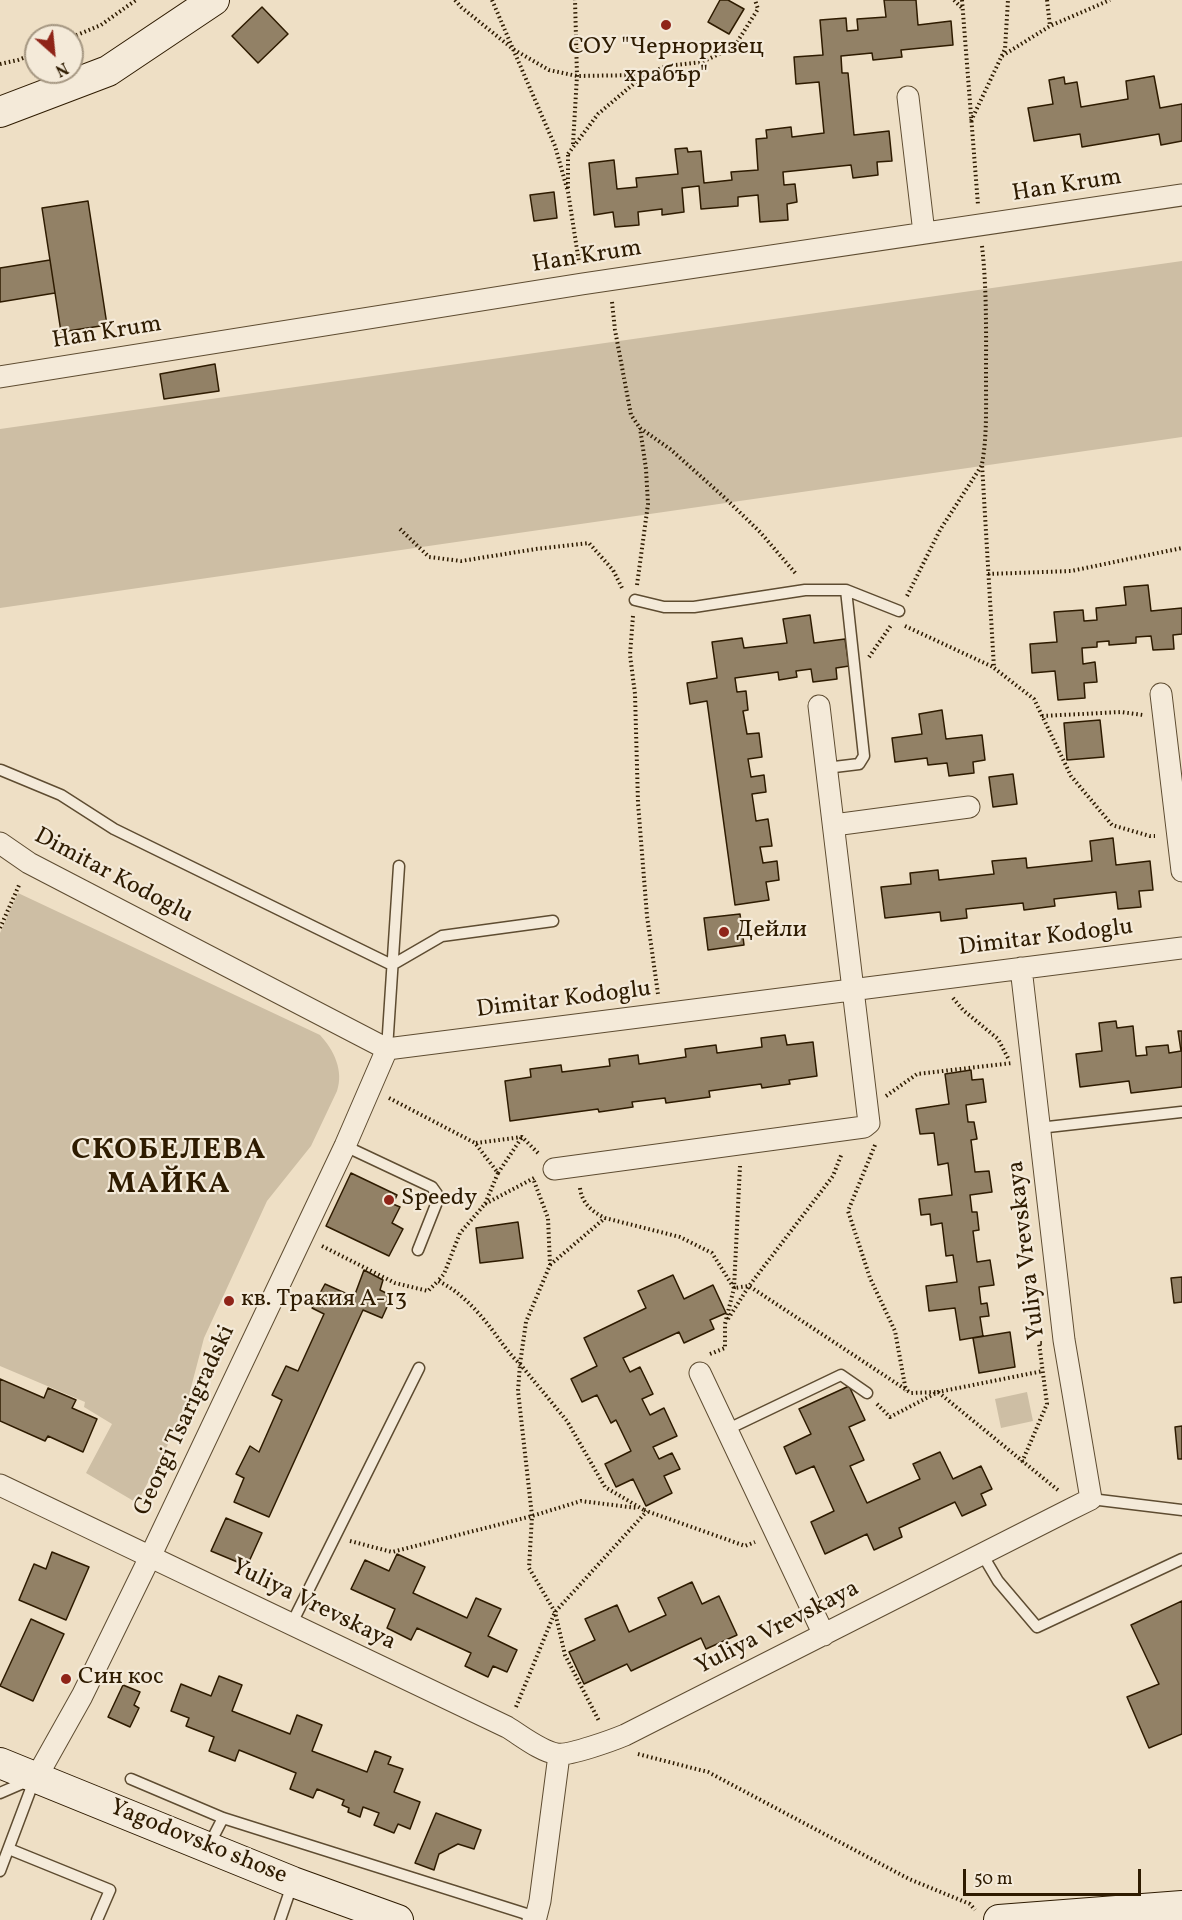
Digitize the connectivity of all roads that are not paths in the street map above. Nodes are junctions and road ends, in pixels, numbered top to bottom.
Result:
1 (205, 3) edge
2 (908, 97) dead end
3 (0, 112) edge
4 (1182, 195) edge
5 (924, 233) junction
6 (0, 377) edge
7 (846, 590) junction
8 (635, 600) road end
9 (899, 611) road end
10 (1161, 694) dead end
11 (819, 706) dead end
12 (826, 768) junction
13 (2, 770) dead end
14 (969, 807) dead end
15 (834, 825) junction
16 (0, 843) edge
17 (399, 866) dead end
18 (1182, 871) edge
19 (554, 921) dead end
20 (1182, 948) edge
21 (392, 965) junction
22 (1021, 968) junction
23 (854, 990) junction
24 (387, 1048) junction
25 (1181, 1112) edge
26 (1039, 1128) junction
27 (345, 1146) junction
28 (554, 1169) road end
29 (418, 1250) dead end
30 (419, 1368) dead end
31 (700, 1373) road end
32 (867, 1393) road end
33 (726, 1430) junction
34 (0, 1485) edge
35 (1091, 1499) junction
36 (1182, 1510) edge
37 (982, 1554) junction
38 (150, 1557) junction
39 (1182, 1559) edge
40 (291, 1625) junction
41 (824, 1635) junction
42 (559, 1755) junction
43 (0, 1763) edge
44 (36, 1778) junction
45 (131, 1779) dead end
46 (0, 1793) edge
47 (224, 1818) junction
48 (208, 1847) junction
49 (9, 1849) junction
50 (0, 1871) edge
51 (293, 1882) junction
52 (1182, 1906) edge
53 (988, 1916) edge
54 (535, 1919) edge
55 (97, 1920) edge
56 (280, 1920) edge
57 (398, 1920) edge

1 - 3 street
2 - 5 street
4 - 5 street, Han Krum
5 - 6 street, Han Krum
7 - 8 lane
7 - 9 lane
7 - 12 lane
10 - 18 street
11 - 12 street
12 - 15 street
13 - 21 lane
14 - 15 street
15 - 23 street
16 - 24 street, Dimitar Kodoglu
17 - 21 lane
19 - 21 lane
20 - 22 street, Dimitar Kodoglu
21 - 24 lane
22 - 23 street, Dimitar Kodoglu
22 - 26 street, Yuliya Vrevskaya
23 - 24 street, Dimitar Kodoglu
23 - 28 street
24 - 27 street, Georgi Tsarigradski
25 - 26 lane
26 - 35 street, Yuliya Vrevskaya
27 - 29 lane
27 - 38 street, Georgi Tsarigradski
30 - 40 lane
31 - 33 street
32 - 33 lane
33 - 41 street
34 - 38 street, Yuliya Vrevskaya
35 - 36 lane
35 - 37 street, Yuliya Vrevskaya
37 - 39 lane
37 - 41 street, Yuliya Vrevskaya
38 - 40 street, Yuliya Vrevskaya
38 - 44 street, Georgi Tsarigradski
40 - 42 street, Yuliya Vrevskaya
41 - 42 street, Yuliya Vrevskaya
42 - 54 street
43 - 44 street, Yagodovsko shose
44 - 46 lane
44 - 48 street, Yagodovsko shose
44 - 49 lane
45 - 47 lane
47 - 48 lane
47 - 54 lane
48 - 51 street, Yagodovsko shose
49 - 50 lane
49 - 55 lane
51 - 56 lane
51 - 57 street, Yagodovsko shose
52 - 53 street

